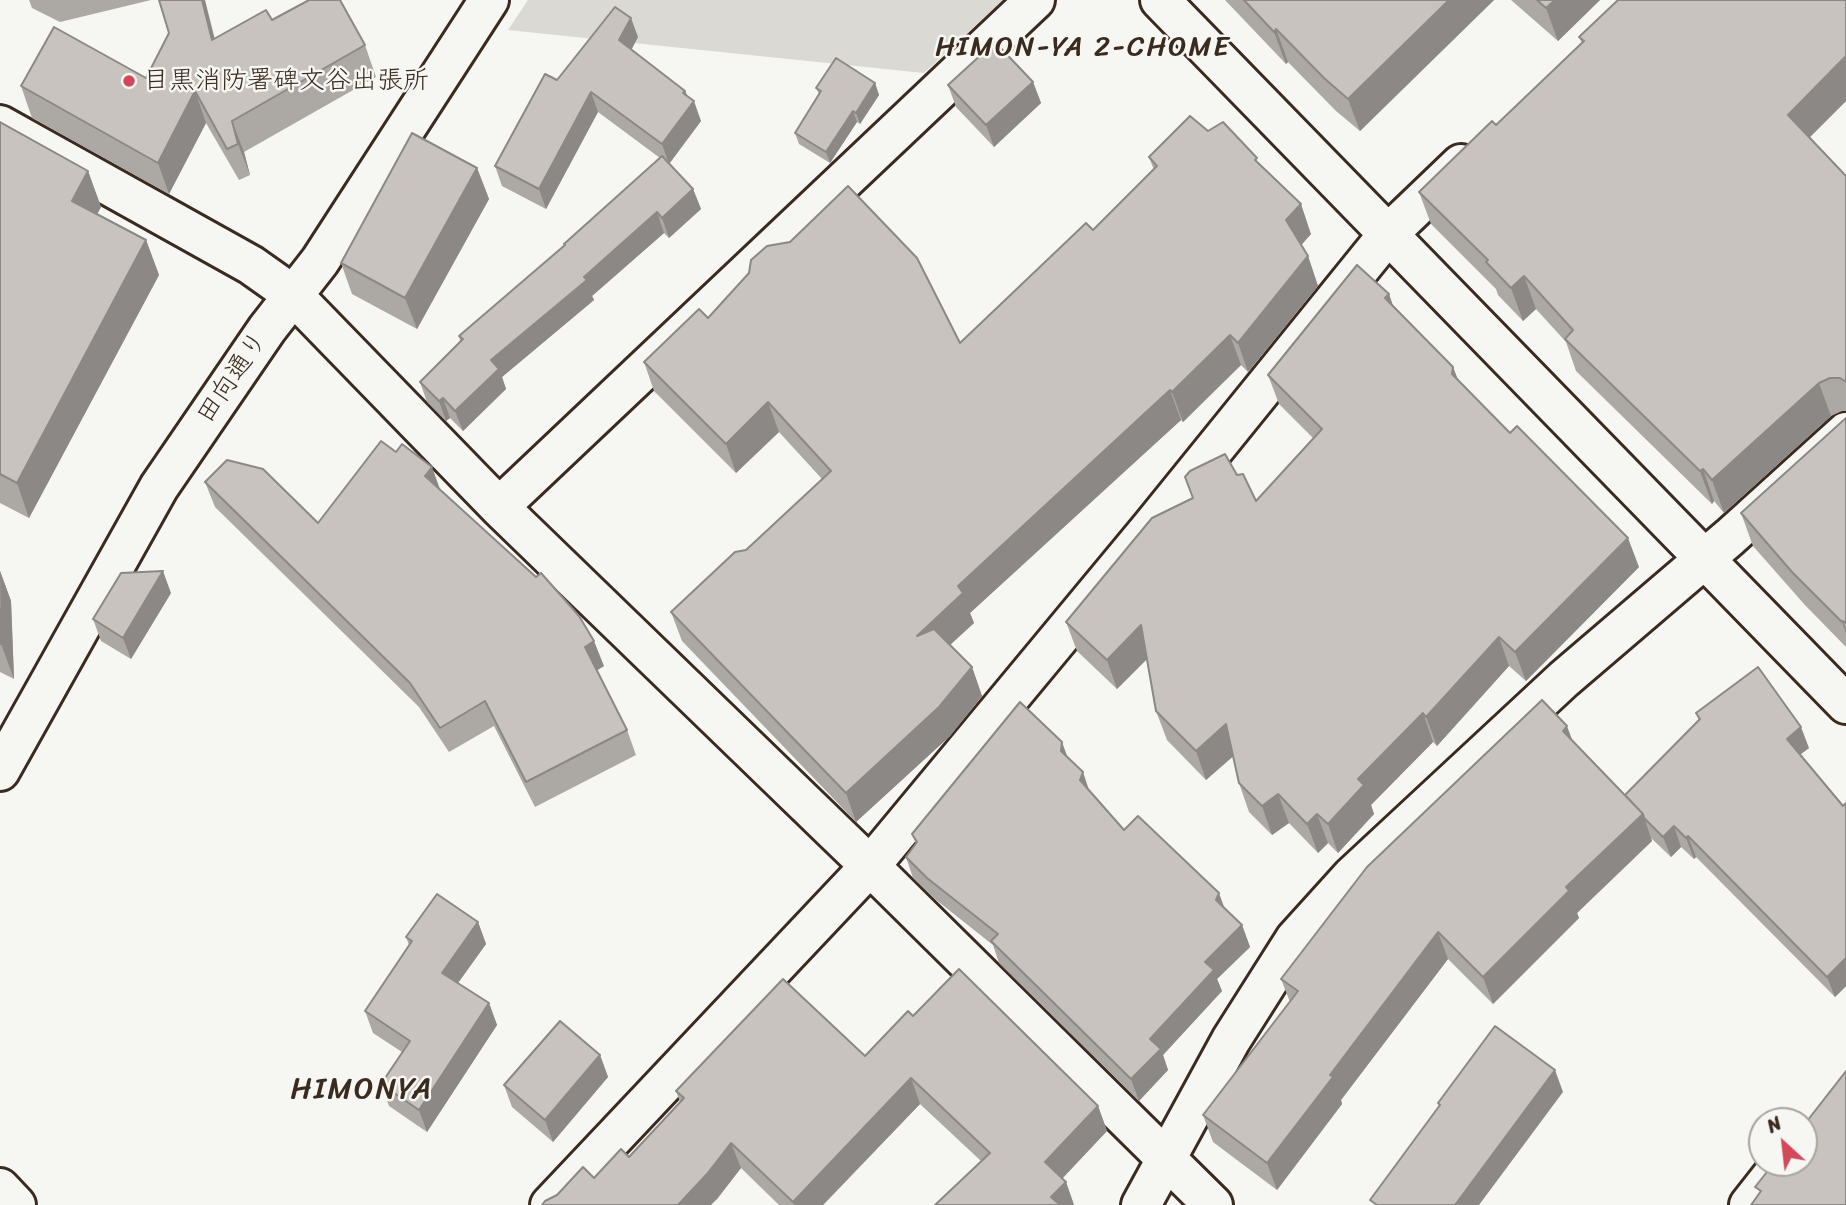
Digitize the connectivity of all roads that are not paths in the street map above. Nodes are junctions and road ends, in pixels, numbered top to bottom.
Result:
1 (489, 0) edge
2 (1035, 0) edge
3 (1160, 0) edge
4 (0, 125) edge
5 (1486, 140) edge
6 (1389, 233) junction
7 (292, 294) junction
8 (1846, 432) edge
9 (499, 507) junction
10 (1704, 558) junction
11 (1846, 704) edge
12 (0, 771) edge
13 (870, 866) junction
14 (1166, 1159) junction
15 (1771, 1177) edge
16 (0, 1188) edge
17 (16, 1205) edge
18 (550, 1205) edge
19 (1141, 1205) edge
20 (1213, 1205) edge
21 (1749, 1205) edge

1 - 7 street, 田向通り
2 - 9 street
3 - 6 street
4 - 7 street
5 - 6 street
6 - 10 street
6 - 13 street
7 - 9 street
7 - 12 street, 田向通り
8 - 10 street
9 - 13 street
10 - 11 street
10 - 14 street
13 - 14 street
13 - 18 street
14 - 19 street
14 - 20 street
15 - 21 street
16 - 17 street

